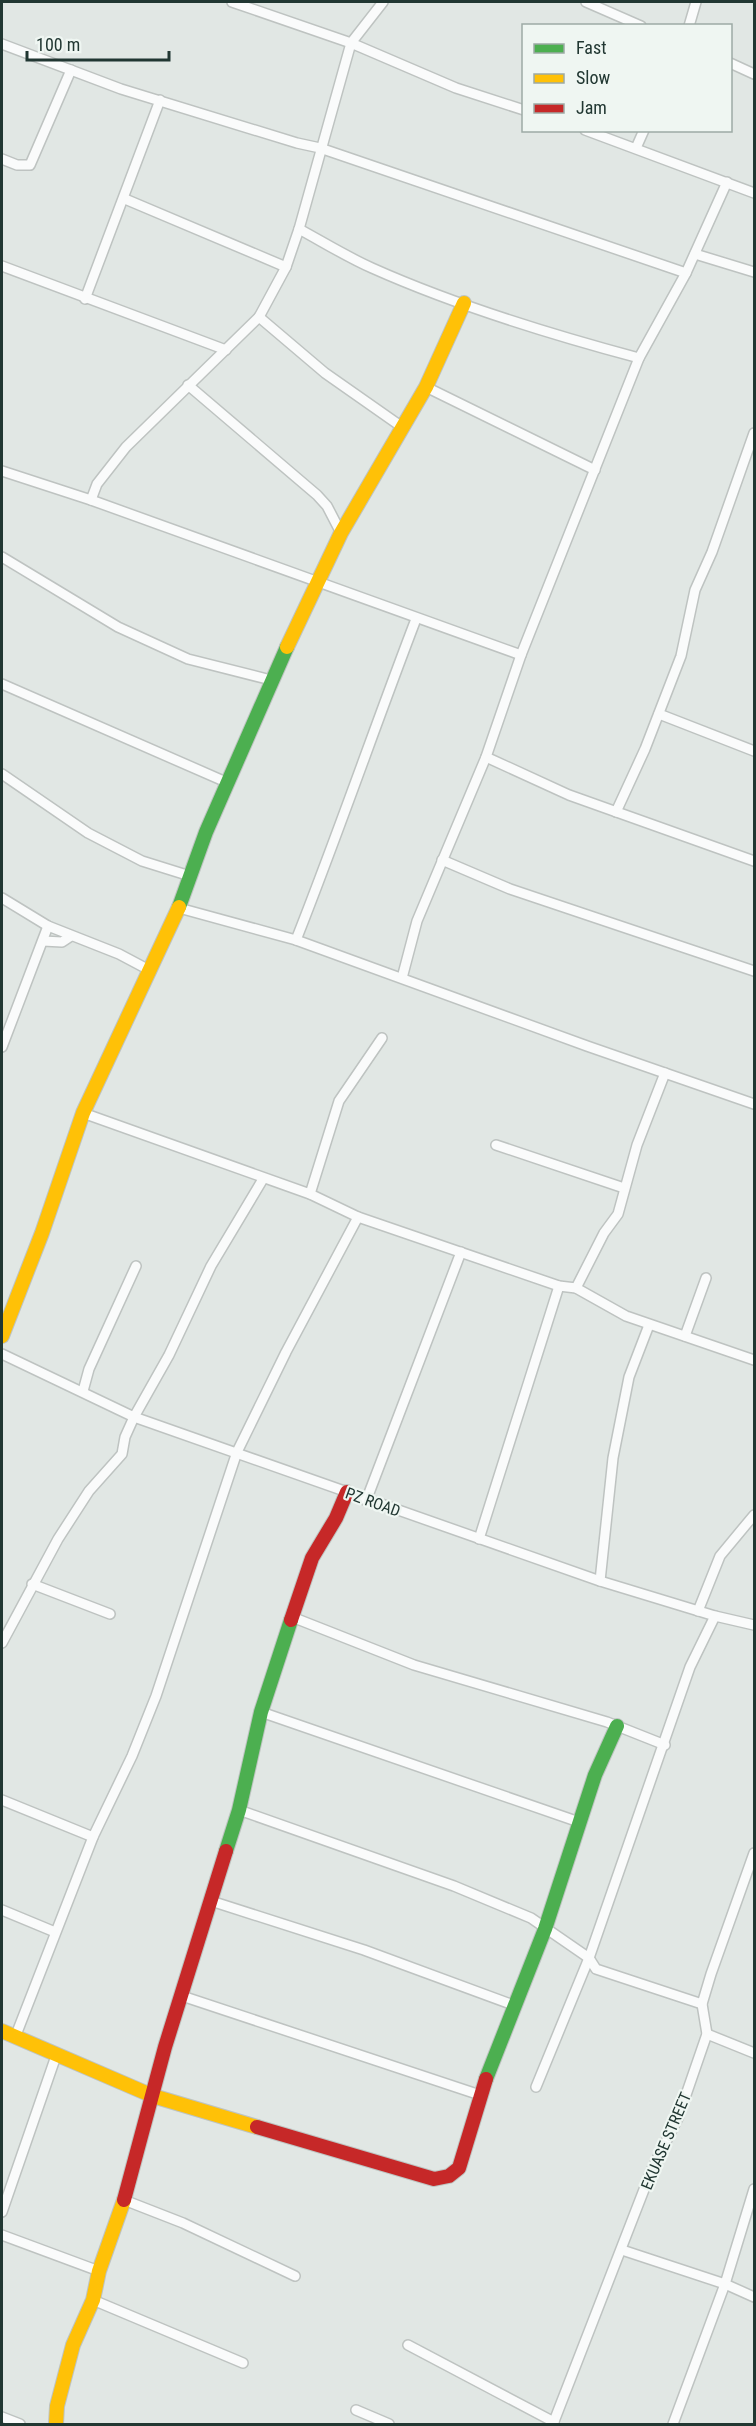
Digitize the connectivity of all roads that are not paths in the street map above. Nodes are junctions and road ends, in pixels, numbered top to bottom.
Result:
1 (232, 2) edge
2 (383, 2) edge
3 (586, 2) edge
4 (696, 2) edge
5 (636, 24) edge
6 (690, 24) edge
7 (351, 43) junction
8 (2, 44) edge
9 (732, 64) edge
10 (72, 70) junction
11 (754, 74) edge
12 (160, 100) junction
13 (522, 109) edge
14 (591, 132) edge
15 (643, 132) edge
16 (320, 148) junction
17 (636, 148) junction
18 (2, 159) edge
19 (727, 182) junction
20 (754, 193) edge
21 (125, 199) junction
22 (299, 229) junction
23 (695, 254) junction
24 (2, 266) edge
25 (286, 267) junction
26 (754, 272) edge
27 (686, 273) junction
28 (85, 299) junction
29 (464, 303) junction
30 (259, 316) junction
31 (226, 350) junction
32 (639, 358) junction
33 (188, 385) junction
34 (426, 387) junction
35 (402, 427) junction
36 (754, 433) edge
37 (595, 470) junction
38 (2, 471) edge
39 (91, 500) junction
40 (341, 533) junction
41 (2, 557) edge
42 (316, 582) junction
43 (416, 619) junction
44 (521, 656) junction
45 (271, 680) junction
46 (2, 684) edge
47 (659, 714) junction
48 (754, 751) edge
49 (486, 756) junction
50 (2, 774) edge
51 (226, 782) junction
52 (616, 812) junction
53 (442, 860) junction
54 (754, 861) edge
55 (190, 876) junction
56 (2, 898) edge
57 (179, 908) junction
58 (48, 926) junction
59 (71, 936) junction
60 (296, 940) junction
61 (43, 941) junction
62 (151, 971) junction
63 (754, 971) edge
64 (402, 978) junction
65 (382, 1038) dead end
66 (2, 1047) edge
67 (666, 1073) junction
68 (754, 1104) edge
69 (83, 1113) junction
70 (496, 1145) dead end
71 (263, 1179) junction
72 (624, 1188) junction
73 (310, 1194) junction
74 (358, 1216) junction
75 (461, 1252) junction
76 (136, 1266) dead end
77 (706, 1278) dead end
78 (559, 1286) junction
79 (576, 1288) junction
80 (649, 1325) junction
81 (2, 1336) edge
82 (685, 1336) junction
83 (4, 1356) edge
84 (754, 1360) edge
85 (2, 1367) edge
86 (83, 1391) junction
87 (134, 1417) junction
88 (237, 1452) junction
89 (346, 1492) junction
90 (366, 1501) junction
91 (754, 1515) edge
92 (479, 1539) junction
93 (600, 1581) junction
94 (32, 1584) junction
95 (699, 1611) junction
96 (110, 1614) dead end
97 (715, 1616) junction
98 (292, 1617) junction
99 (754, 1625) edge
100 (2, 1643) edge
101 (261, 1712) junction
102 (617, 1726) junction
103 (665, 1745) junction
104 (2, 1800) edge
105 (239, 1810) junction
106 (579, 1822) junction
107 (93, 1837) junction
108 (754, 1853) edge
109 (211, 1901) junction
110 (2, 1910) edge
111 (545, 1929) junction
112 (55, 1932) junction
113 (589, 1958) junction
114 (182, 1996) junction
115 (702, 2004) junction
116 (516, 2006) junction
117 (2, 2031) edge
118 (707, 2034) junction
119 (16, 2035) junction
120 (754, 2053) edge
121 (56, 2056) junction
122 (536, 2086) dead end
123 (480, 2095) junction
124 (153, 2096) junction
125 (754, 2189) edge
126 (124, 2200) junction
127 (2, 2212) edge
128 (2, 2235) edge
129 (622, 2250) junction
130 (99, 2271) junction
131 (295, 2276) dead end
132 (724, 2284) junction
133 (754, 2298) edge
134 (93, 2300) junction
135 (408, 2345) dead end
136 (243, 2363) dead end
137 (356, 2410) dead end
138 (2, 2417) edge
139 (554, 2423) edge
140 (20, 2424) edge
141 (56, 2424) edge
142 (389, 2424) edge
143 (674, 2424) edge

1 - 7 street
2 - 7 street
3 - 5 street
4 - 6 street
7 - 13 street
7 - 16 street
8 - 10 street
9 - 11 street
10 - 12 street
10 - 18 street
12 - 16 street
12 - 21 street
14 - 17 street
15 - 17 street
16 - 22 street
16 - 27 street
17 - 19 street
19 - 20 street
19 - 23 street
21 - 25 street
21 - 28 street
22 - 25 street
22 - 29 street
23 - 26 street
23 - 27 street
24 - 28 street
25 - 30 street
27 - 32 street
28 - 31 street
29 - 32 street
29 - 34 street
30 - 31 street
30 - 35 street
31 - 33 street
32 - 37 street
33 - 39 street
33 - 40 street
34 - 35 street
34 - 37 street
35 - 40 street
36 - 47 street
37 - 44 street
38 - 39 street
39 - 42 street
40 - 42 street
41 - 45 street
42 - 43 street
42 - 45 street
43 - 44 street
43 - 60 street
44 - 49 street
45 - 51 street
46 - 51 street
47 - 48 street
47 - 52 street
49 - 52 street
49 - 53 street
50 - 55 street
51 - 55 street
52 - 54 street
53 - 63 street
53 - 64 street
55 - 57 street
56 - 58 street
57 - 60 street
57 - 62 street
58 - 59 street
58 - 61 street
59 - 61 street
59 - 62 street
60 - 64 street
61 - 66 street
62 - 69 street
64 - 67 street
65 - 73 street
67 - 68 street
67 - 72 street
69 - 71 street
69 - 81 street
70 - 72 street
71 - 73 street
71 - 87 street
72 - 79 street
73 - 74 street
74 - 75 street
74 - 88 street
75 - 78 street
75 - 90 street
76 - 86 street
77 - 82 street
78 - 79 street
78 - 92 street
79 - 80 street
80 - 82 street
80 - 93 street
82 - 84 street
83 - 85 street
83 - 86 street, PZ ROAD
86 - 87 street, PZ ROAD
87 - 88 street, PZ ROAD
87 - 94 street
88 - 89 street, PZ ROAD
88 - 107 street
89 - 90 street, PZ ROAD
89 - 98 street
90 - 92 street, PZ ROAD
91 - 95 street
92 - 93 street, PZ ROAD
93 - 95 street, PZ ROAD
94 - 96 street
94 - 100 street
95 - 97 street, PZ ROAD
97 - 99 street, PZ ROAD
97 - 103 street
98 - 101 street
98 - 102 street
101 - 105 street
101 - 106 street
102 - 103 street
102 - 106 street
103 - 113 street
104 - 107 street
105 - 109 street
105 - 111 street
106 - 111 street
107 - 112 street
108 - 115 street, EKUASE STREET
109 - 114 street
109 - 116 street
110 - 112 street
111 - 113 street
111 - 116 street
112 - 119 street
113 - 115 street
113 - 122 street
114 - 123 street
114 - 124 street
115 - 118 street, EKUASE STREET
116 - 123 street
117 - 119 street
118 - 120 street
118 - 129 street, EKUASE STREET
119 - 121 street
121 - 124 street
121 - 127 street
123 - 124 street
124 - 126 street
125 - 132 street
126 - 130 street
126 - 131 street
128 - 130 street
129 - 132 street
129 - 139 street, EKUASE STREET
130 - 134 street
132 - 133 street
132 - 143 street
134 - 136 street
134 - 141 street
135 - 139 street
137 - 142 street
138 - 140 street

